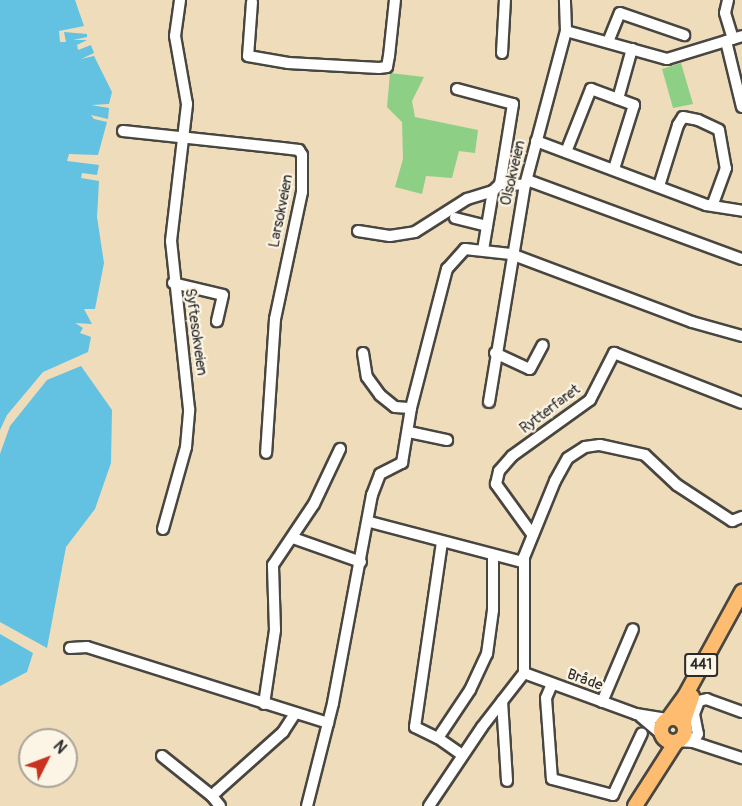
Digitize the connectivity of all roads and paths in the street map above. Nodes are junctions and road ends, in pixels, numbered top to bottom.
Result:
1 (180, 0) edge
2 (395, 0) edge
3 (505, 0) edge
4 (565, 0) edge
5 (728, 0) edge
6 (252, 2) dead end
7 (566, 31) junction
8 (684, 35) dead end
9 (734, 39) edge
10 (608, 42) junction
11 (632, 49) junction
12 (502, 53) dead end
13 (457, 89) dead end
14 (618, 99) junction
15 (742, 107) edge
16 (123, 131) dead end
17 (182, 137) junction
18 (536, 141) junction
19 (566, 152) junction
20 (614, 169) junction
21 (526, 183) junction
22 (659, 186) junction
23 (496, 187) junction
24 (713, 203) junction
25 (742, 211) edge
26 (455, 218) dead end
27 (487, 226) junction
28 (358, 231) dead end
29 (483, 250) junction
30 (511, 254) junction
31 (742, 259) edge
32 (173, 284) junction
33 (217, 321) dead end
34 (742, 336) edge
35 (544, 345) dead end
36 (363, 353) dead end
37 (495, 353) junction
38 (489, 402) dead end
39 (742, 403) edge
40 (411, 408) junction
41 (409, 432) junction
42 (447, 440) dead end
43 (340, 449) dead end
44 (266, 453) dead end
45 (742, 516) edge
46 (370, 522) junction
47 (164, 529) dead end
48 (532, 534) junction
49 (293, 538) junction
50 (442, 542) junction
51 (493, 556) junction
52 (361, 562) junction
53 (523, 562) junction
54 (738, 603) edge
55 (633, 629) dead end
56 (70, 648) dead end
57 (524, 673) junction
58 (552, 684) junction
59 (502, 701) junction
60 (602, 702) junction
61 (264, 704) junction
62 (742, 712) edge
63 (636, 714) junction
64 (294, 715) junction
65 (668, 718) junction
66 (328, 723) junction
67 (642, 733) dead end
68 (677, 736) junction
69 (438, 738) junction
70 (462, 755) junction
71 (162, 756) dead end
72 (742, 758) edge
73 (507, 781) dead end
74 (212, 796) junction
75 (220, 806) edge
76 (307, 806) edge
77 (429, 806) edge
78 (633, 806) edge

1 - 17 street, Syftesokveien
2 - 6 street
3 - 12 street
4 - 7 street, Olsokveien
5 - 9 street
7 - 10 street
7 - 18 street, Olsokveien
8 - 10 street
9 - 11 street
9 - 15 street
10 - 11 street
11 - 14 street
13 - 23 street
14 - 19 street
14 - 20 street
16 - 17 street, Larsokveien
17 - 32 street, Syftesokveien
17 - 44 street, Larsokveien
18 - 19 street
18 - 21 street, Olsokveien
19 - 20 street
20 - 22 street
21 - 23 street
21 - 30 street, Olsokveien
21 - 31 street
22 - 24 street
22 - 24 street
23 - 27 street
23 - 28 street
24 - 25 street
26 - 27 street
27 - 29 street
29 - 30 street
29 - 40 street
30 - 34 street
30 - 37 street, Olsokveien
32 - 33 street
32 - 47 street, Syftesokveien
35 - 37 street
36 - 40 street
37 - 38 street, Olsokveien
39 - 48 street, Rytterfaret
40 - 41 street
41 - 42 street
41 - 46 street
43 - 49 street
45 - 48 street
46 - 50 street
46 - 52 street
48 - 53 street
49 - 52 street
49 - 61 street
50 - 51 street
50 - 69 street
51 - 53 street
51 - 69 street
52 - 66 street
53 - 57 street
54 - 65 main road, 441
54 - 68 main road, 441
55 - 60 street
56 - 61 street
57 - 58 street, Bråde
57 - 59 street
58 - 60 street, Bråde
58 - 67 street
59 - 70 street
59 - 73 street
60 - 63 street, Bråde
61 - 64 street
62 - 68 street
63 - 65 street, Bråde
63 - 68 street, Bråde
64 - 66 street
64 - 74 street
65 - 68 main road
66 - 76 street
68 - 72 street
68 - 78 main road, 441
69 - 70 street
70 - 77 street
71 - 74 street
74 - 75 street

